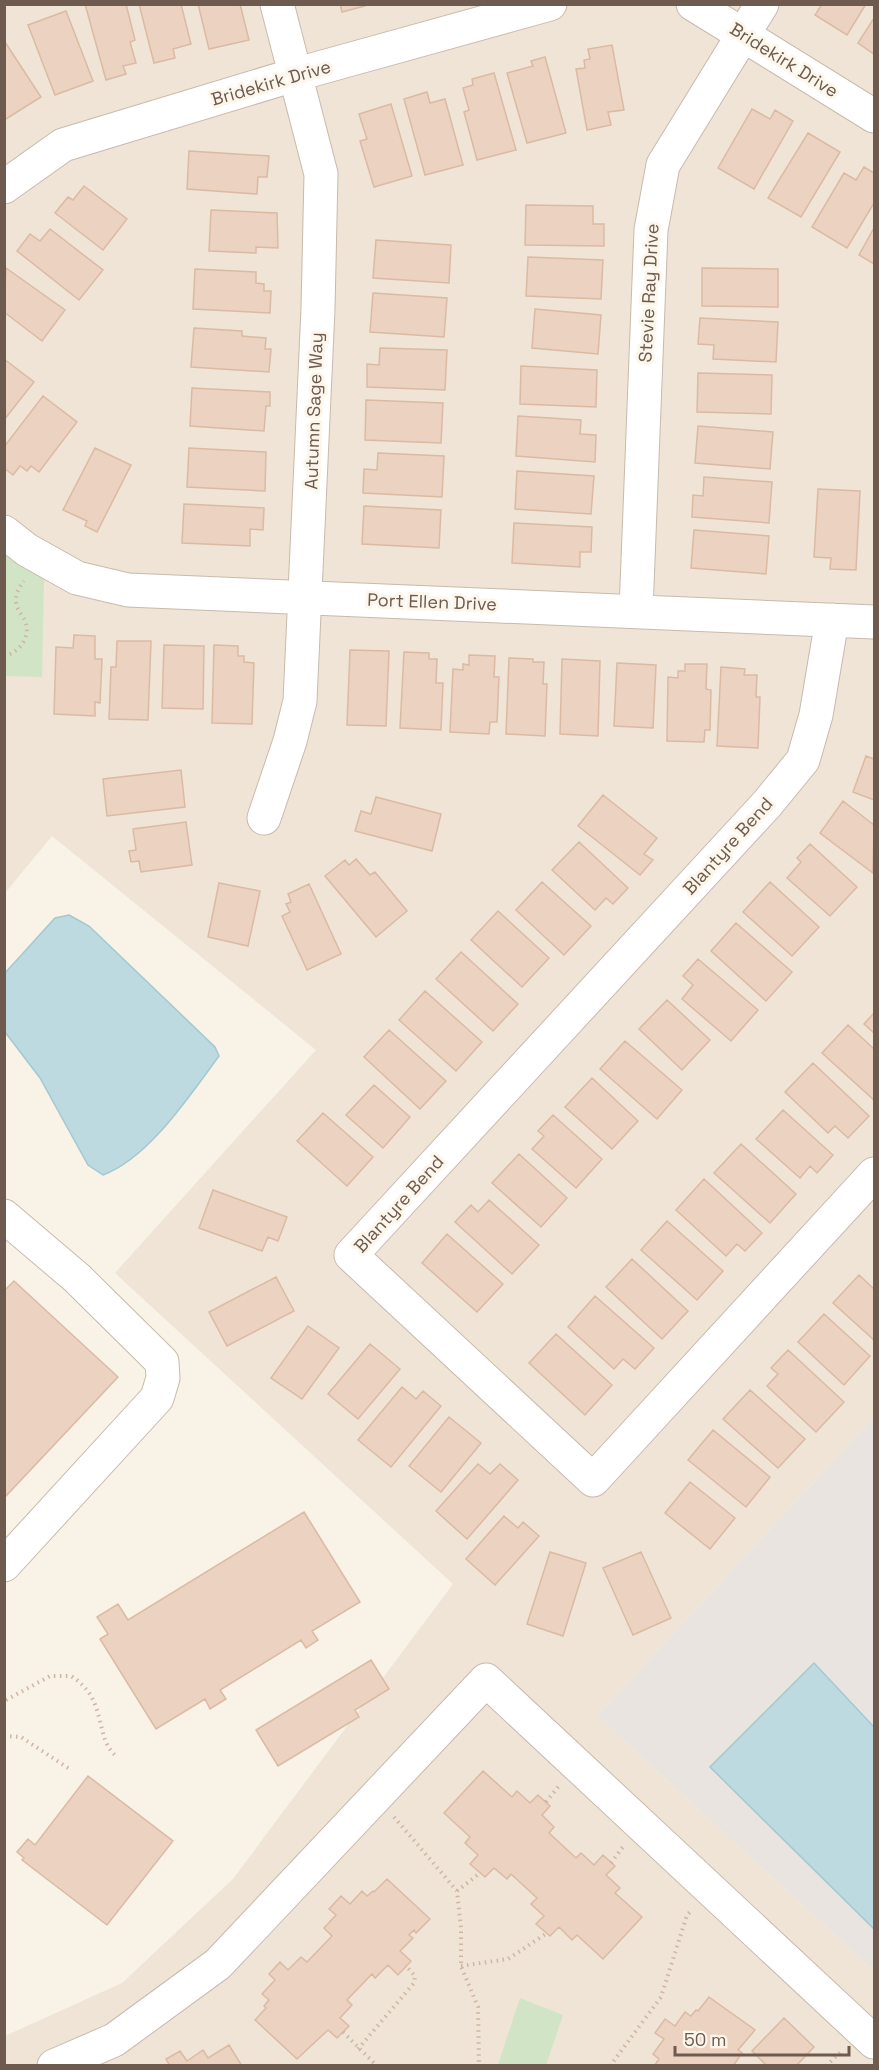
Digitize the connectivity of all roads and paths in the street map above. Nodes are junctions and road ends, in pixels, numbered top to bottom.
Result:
1 (277, 4) edge
2 (550, 4) edge
3 (693, 4) edge
4 (762, 4) edge
5 (744, 34) junction
6 (294, 75) junction
7 (874, 116) edge
8 (4, 187) edge
9 (4, 532) edge
10 (26, 577) dead end
11 (307, 597) junction
12 (636, 611) junction
13 (832, 620) junction
14 (874, 622) edge
15 (4, 656) edge
16 (264, 818) dead end
17 (874, 1174) edge
18 (4, 1216) edge
19 (4, 1565) edge
20 (6, 1700) edge
21 (4, 1736) edge
22 (116, 1755) dead end
23 (71, 1770) dead end
24 (374, 1798) junction
25 (480, 1873) dead end
26 (710, 1889) junction
27 (458, 1891) junction
28 (546, 1933) dead end
29 (406, 1966) dead end
30 (461, 1966) junction
31 (343, 2032) dead end
32 (874, 2042) edge
33 (358, 2049) junction
34 (54, 2066) edge
35 (377, 2066) edge
36 (479, 2066) edge
37 (610, 2066) edge

1 - 6 street, Autumn Sage Way
2 - 6 street, Bridekirk Drive
3 - 5 street, Bridekirk Drive
4 - 5 street, Stevie Ray Drive
5 - 7 street, Bridekirk Drive
5 - 12 street, Stevie Ray Drive
6 - 8 street, Bridekirk Drive
6 - 11 street, Autumn Sage Way
9 - 11 street, Port Ellen Drive
10 - 15 path
11 - 12 street, Port Ellen Drive
11 - 16 street, Autumn Sage Way
12 - 13 street, Port Ellen Drive
13 - 14 street, Port Ellen Drive
13 - 17 street, Blantyre Bend
18 - 19 street
20 - 22 path
21 - 23 path
24 - 26 street
24 - 27 path
24 - 34 street
25 - 27 path
26 - 32 street
26 - 37 path
27 - 30 path
28 - 30 path
29 - 33 path
30 - 36 path
31 - 33 path
33 - 35 path

